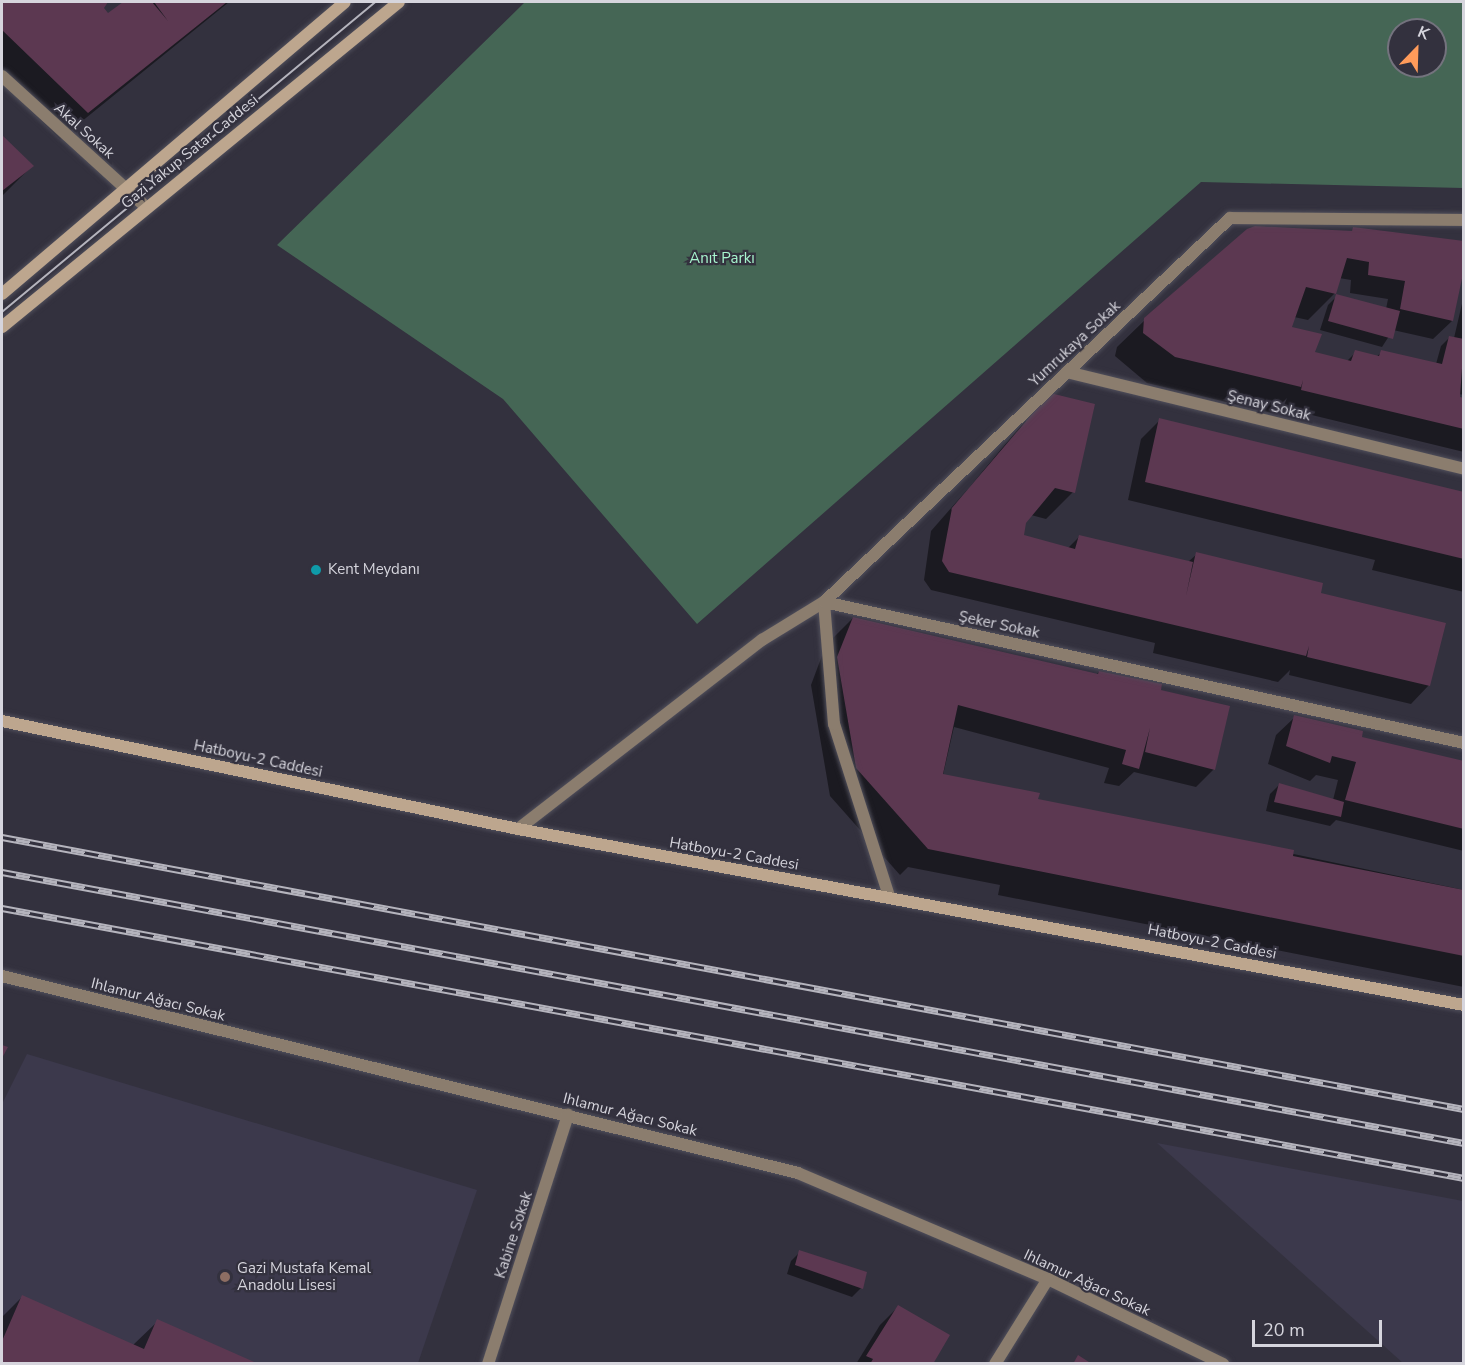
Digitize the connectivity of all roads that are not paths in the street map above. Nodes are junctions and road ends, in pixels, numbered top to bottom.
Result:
1 (345, 2) edge
2 (399, 2) edge
3 (2, 76) edge
4 (126, 189) junction
5 (146, 207) junction
6 (1464, 220) edge
7 (2, 294) edge
8 (2, 327) edge
9 (1067, 372) junction
10 (1464, 469) edge
11 (824, 602) junction
12 (2, 722) edge
13 (1464, 743) edge
14 (518, 829) junction
15 (889, 896) junction
16 (2, 976) edge
17 (1464, 1005) edge
18 (568, 1115) junction
19 (1048, 1279) junction
20 (488, 1364) edge
21 (995, 1364) edge
22 (1223, 1364) edge

1 - 4 main road, Gazi Yakup Satar Caddesi
2 - 5 main road, Gazi Yakup Satar Caddesi
3 - 4 street, Akal Sokak
4 - 5 street, Akal Sokak
4 - 7 main road, Gazi Yakup Satar Caddesi
5 - 8 main road, Gazi Yakup Satar Caddesi
6 - 9 street, Yumrukaya Sokak
9 - 10 street, Şenay Sokak
9 - 11 street, Yumrukaya Sokak
11 - 13 street, Şeker Sokak
11 - 14 street, Yumrukaya Sokak
11 - 15 street
12 - 14 main road, Hatboyu-2 Caddesi
14 - 15 main road, Hatboyu-2 Caddesi
15 - 17 main road, Hatboyu-2 Caddesi
16 - 18 street, Ihlamur Ağacı Sokak
18 - 19 street, Ihlamur Ağacı Sokak
18 - 20 street, Kabine Sokak
19 - 21 street
19 - 22 street, Ihlamur Ağacı Sokak

